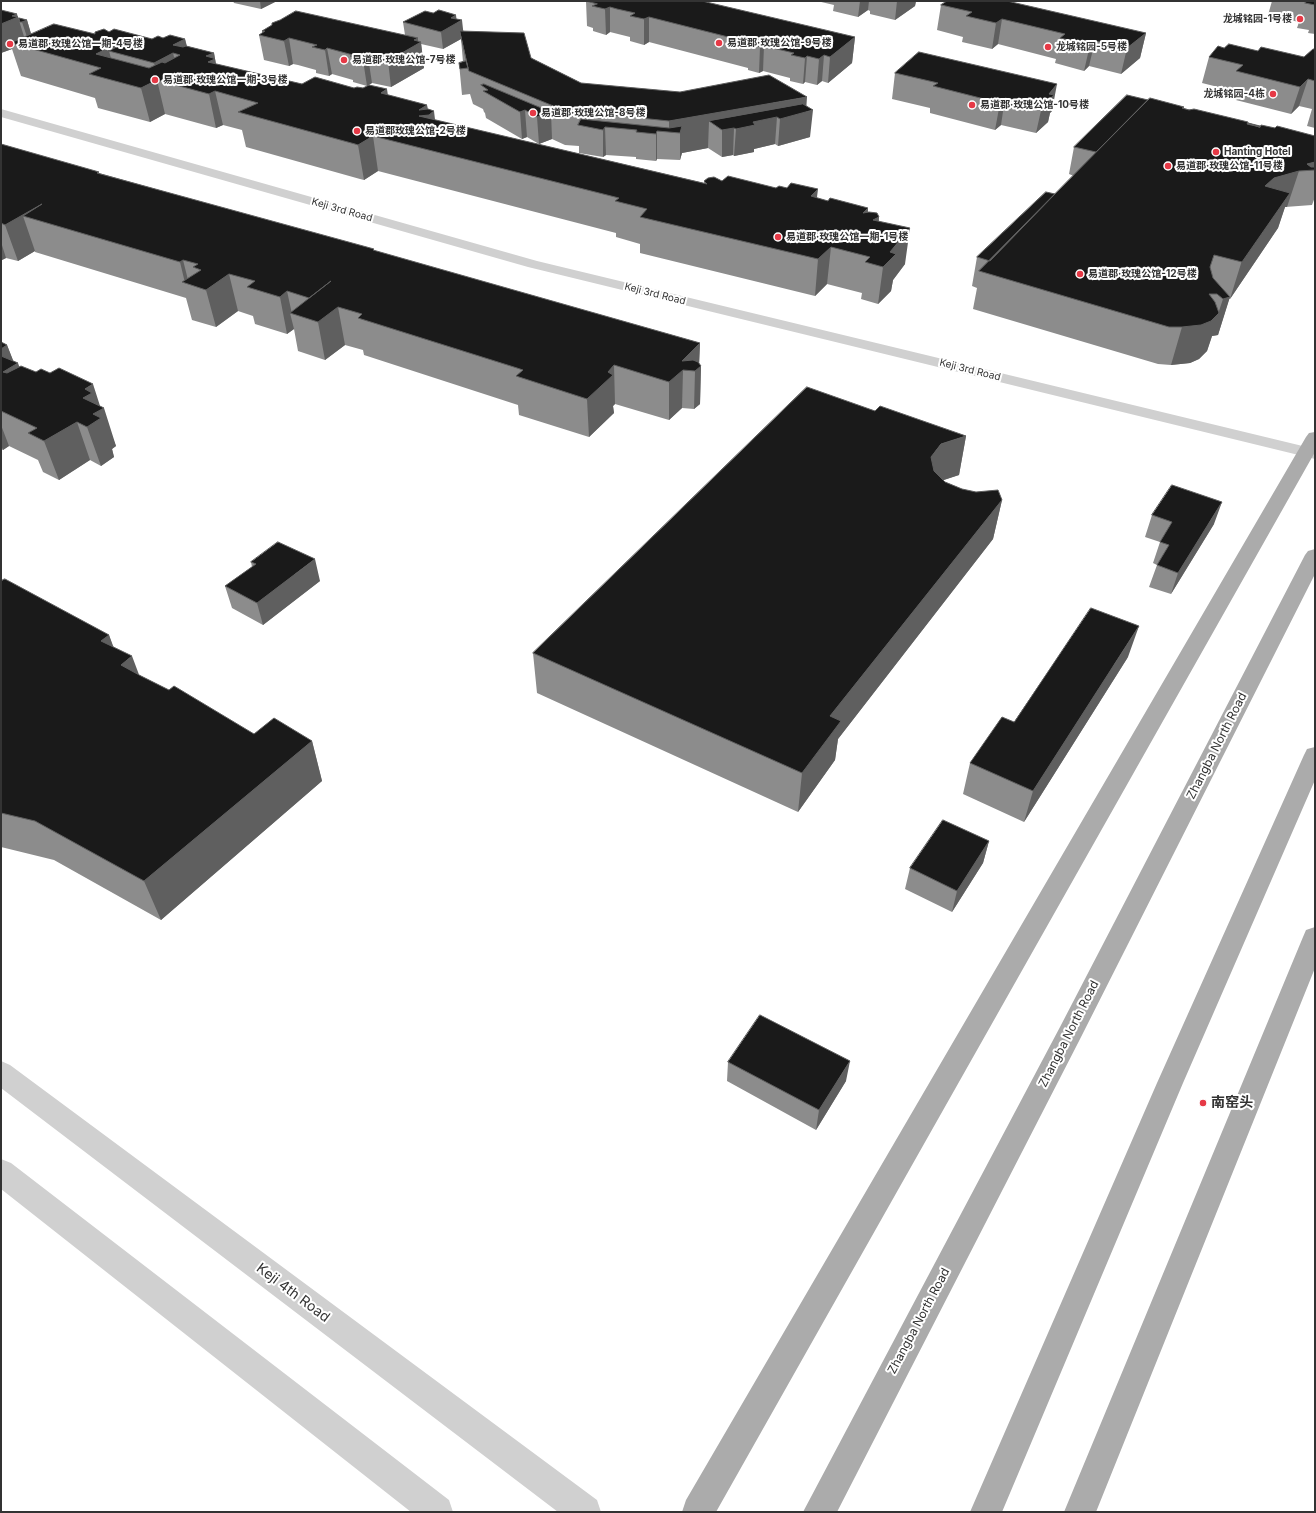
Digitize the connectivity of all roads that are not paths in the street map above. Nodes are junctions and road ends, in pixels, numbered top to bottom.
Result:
1 (1, 113) edge
2 (1312, 448) edge
3 (1315, 555) edge
4 (1315, 755) edge
5 (1315, 937) edge
6 (1, 1073) edge
7 (1, 1172) edge
8 (437, 1512) edge
9 (585, 1512) edge
10 (698, 1512) edge
11 (819, 1512) edge
12 (986, 1512) edge
13 (1080, 1512) edge

1 - 2 street, Keji 3rd Road
2 - 10 main road
3 - 11 main road, Zhangba North Road
4 - 12 main road
5 - 13 main road
6 - 9 street, Keji 4th Road
7 - 8 street

